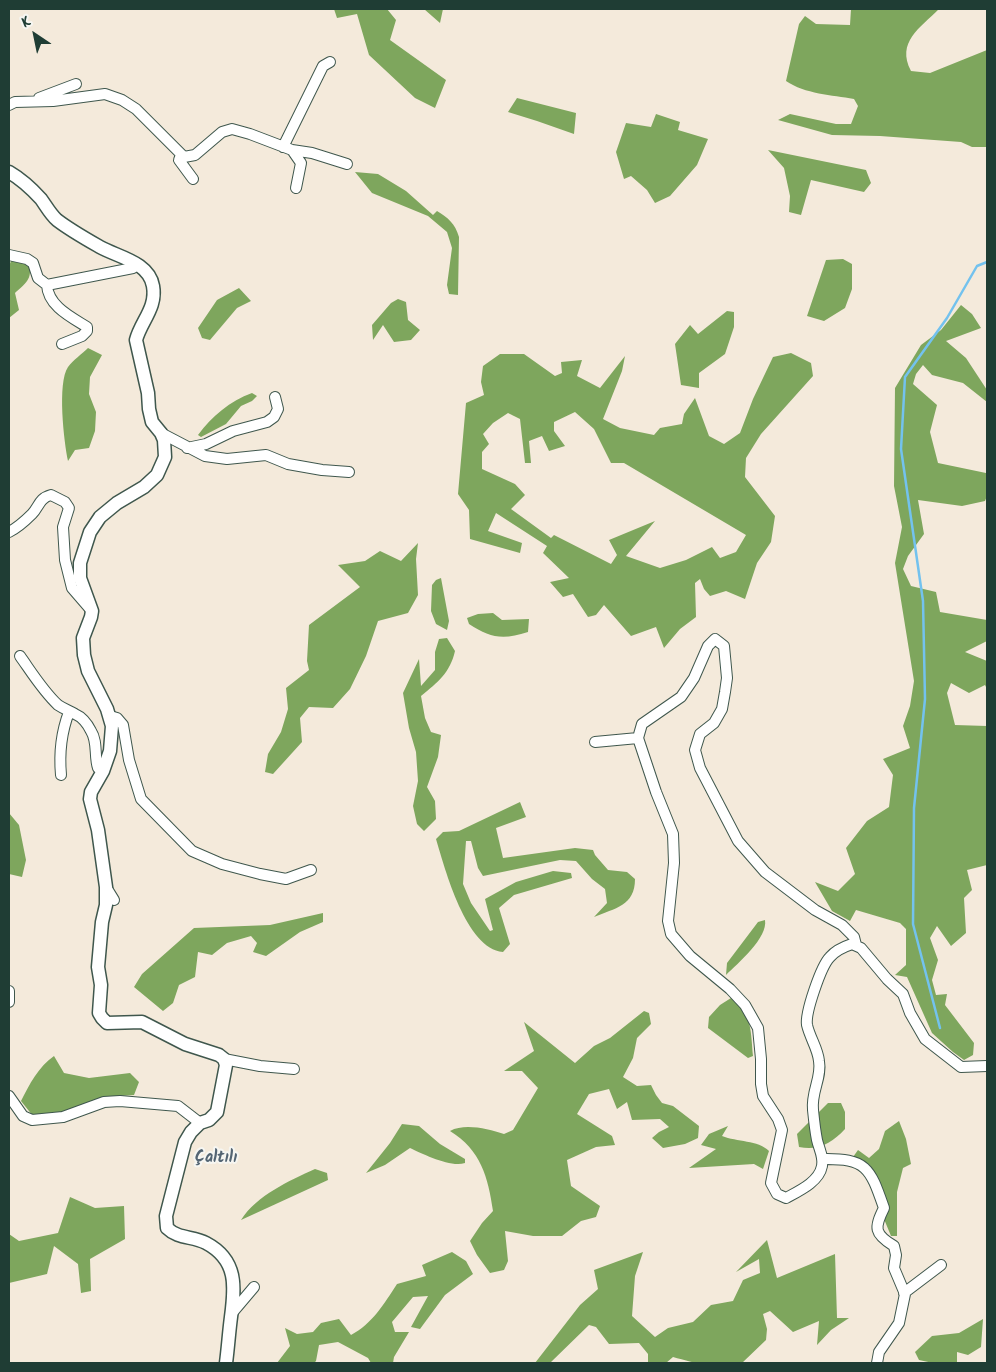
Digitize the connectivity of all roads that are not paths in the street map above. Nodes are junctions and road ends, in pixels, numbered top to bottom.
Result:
1 (330, 62) dead end
2 (76, 84) dead end
3 (32, 101) junction
4 (9, 105) edge
5 (287, 148) junction
6 (182, 155) junction
7 (347, 164) dead end
8 (9, 172) edge
9 (193, 179) dead end
10 (296, 188) dead end
11 (9, 255) edge
12 (137, 266) junction
13 (47, 285) junction
14 (62, 344) dead end
15 (275, 397) dead end
16 (161, 433) junction
17 (187, 448) junction
18 (349, 472) dead end
19 (9, 532) edge
20 (92, 611) junction
21 (20, 656) dead end
22 (69, 712) junction
23 (110, 716) junction
24 (638, 738) junction
25 (595, 742) dead end
26 (104, 772) junction
27 (61, 776) dead end
28 (312, 870) dead end
29 (106, 887) junction
30 (114, 900) dead end
31 (856, 946) junction
32 (9, 991) edge
33 (9, 1002) edge
34 (224, 1059) junction
35 (987, 1066) edge
36 (294, 1069) dead end
37 (9, 1096) edge
38 (200, 1124) junction
39 (822, 1159) junction
40 (941, 1265) dead end
41 (254, 1287) dead end
42 (904, 1293) junction
43 (232, 1313) junction
44 (226, 1363) edge
45 (877, 1363) edge

1 - 5 street
2 - 3 street
3 - 4 street
3 - 6 street
5 - 6 street
5 - 7 street
5 - 10 street
6 - 9 street
8 - 12 street
11 - 13 street
12 - 13 street
12 - 16 street
13 - 14 street
15 - 17 street
16 - 17 street
16 - 20 street
17 - 18 street
19 - 20 street
20 - 23 street
21 - 22 street
22 - 26 street
22 - 27 street
23 - 26 street
23 - 28 street
24 - 25 street
24 - 31 street
24 - 39 street
26 - 29 street
29 - 30 street
29 - 34 street
31 - 35 street
31 - 39 street
32 - 33 street
34 - 36 street
34 - 38 street
37 - 38 street
38 - 43 street
39 - 42 street
40 - 42 street
41 - 43 street
42 - 45 street
43 - 44 street

